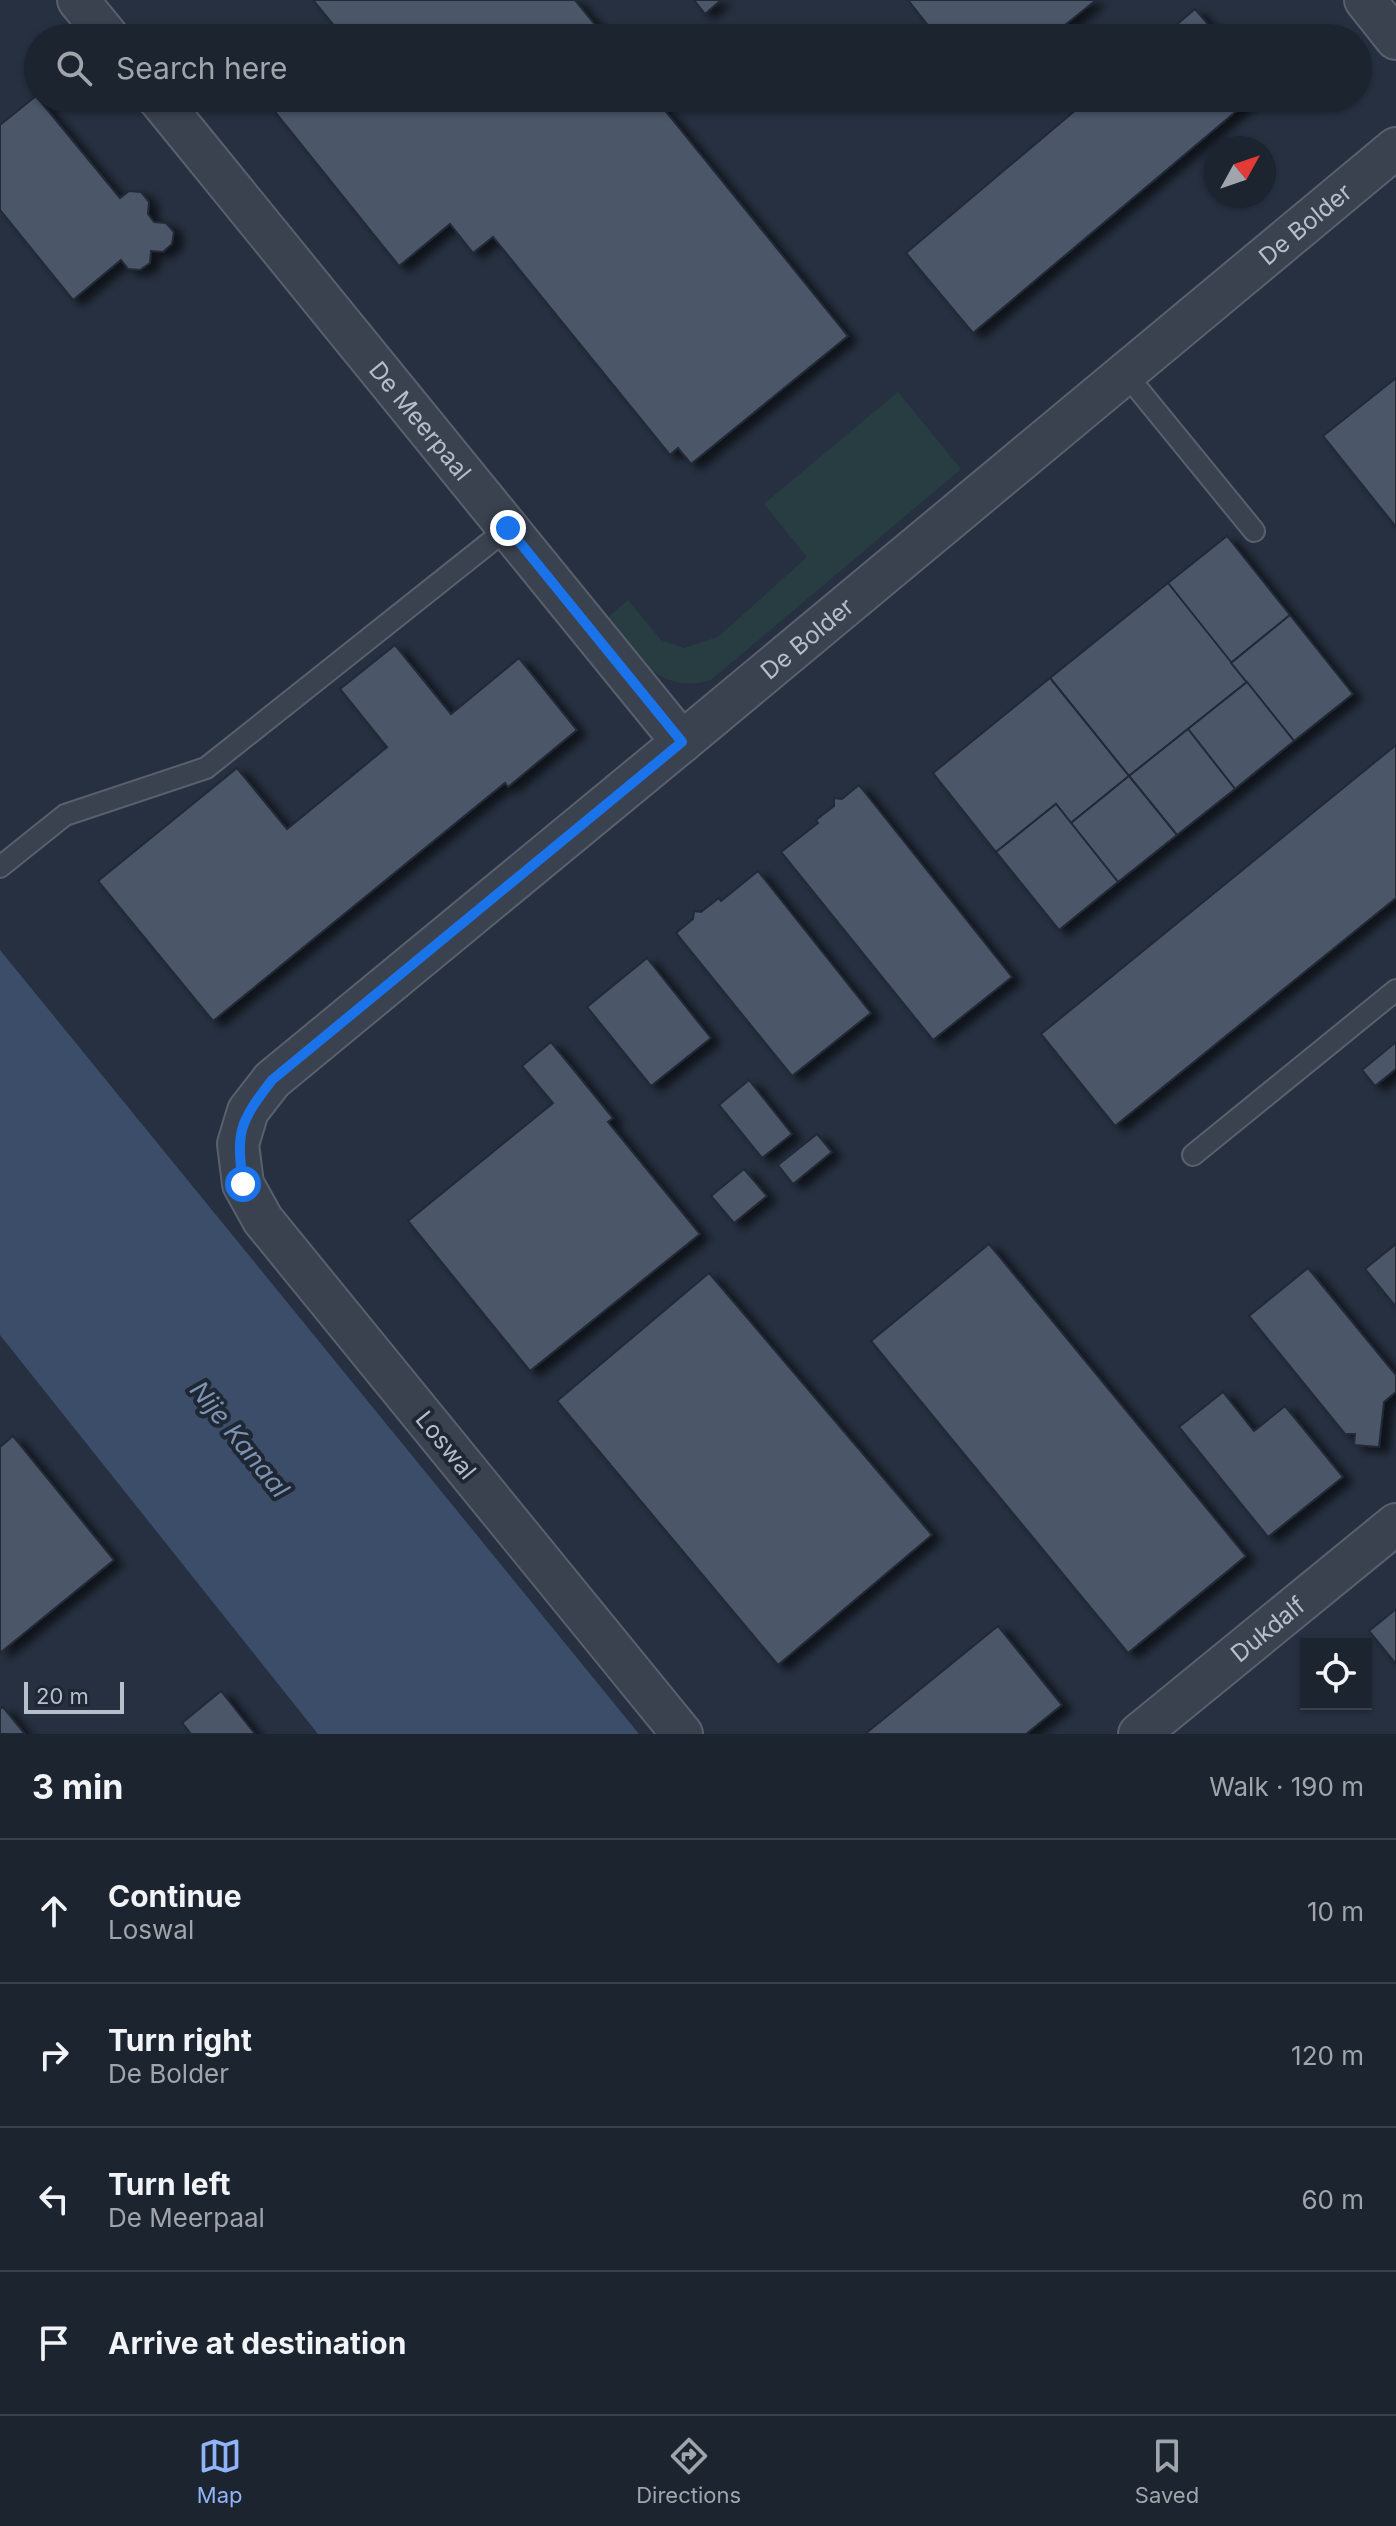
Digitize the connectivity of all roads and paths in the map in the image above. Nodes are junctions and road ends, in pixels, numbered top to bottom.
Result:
1 (78, 0) edge
2 (1365, 0) edge
3 (98, 24) edge
4 (1396, 39) edge
5 (169, 112) edge
6 (1396, 148) edge
7 (1125, 373) junction
8 (508, 528) junction
9 (1254, 531) dead end
10 (682, 742) junction
11 (0, 867) edge
12 (1396, 990) edge
13 (238, 1144) joint
14 (1193, 1155) dead end
15 (1396, 1524) edge
16 (682, 1734) edge
17 (1139, 1734) edge

1 - 3 street
2 - 4 street
5 - 8 street, De Meerpaal
6 - 7 street, De Bolder
7 - 9 lane
7 - 10 street, De Bolder
8 - 10 street, De Meerpaal
8 - 11 lane
10 - 13 street, De Bolder
12 - 14 lane
13 - 16 street, Loswal
15 - 17 street, Dukdalf

